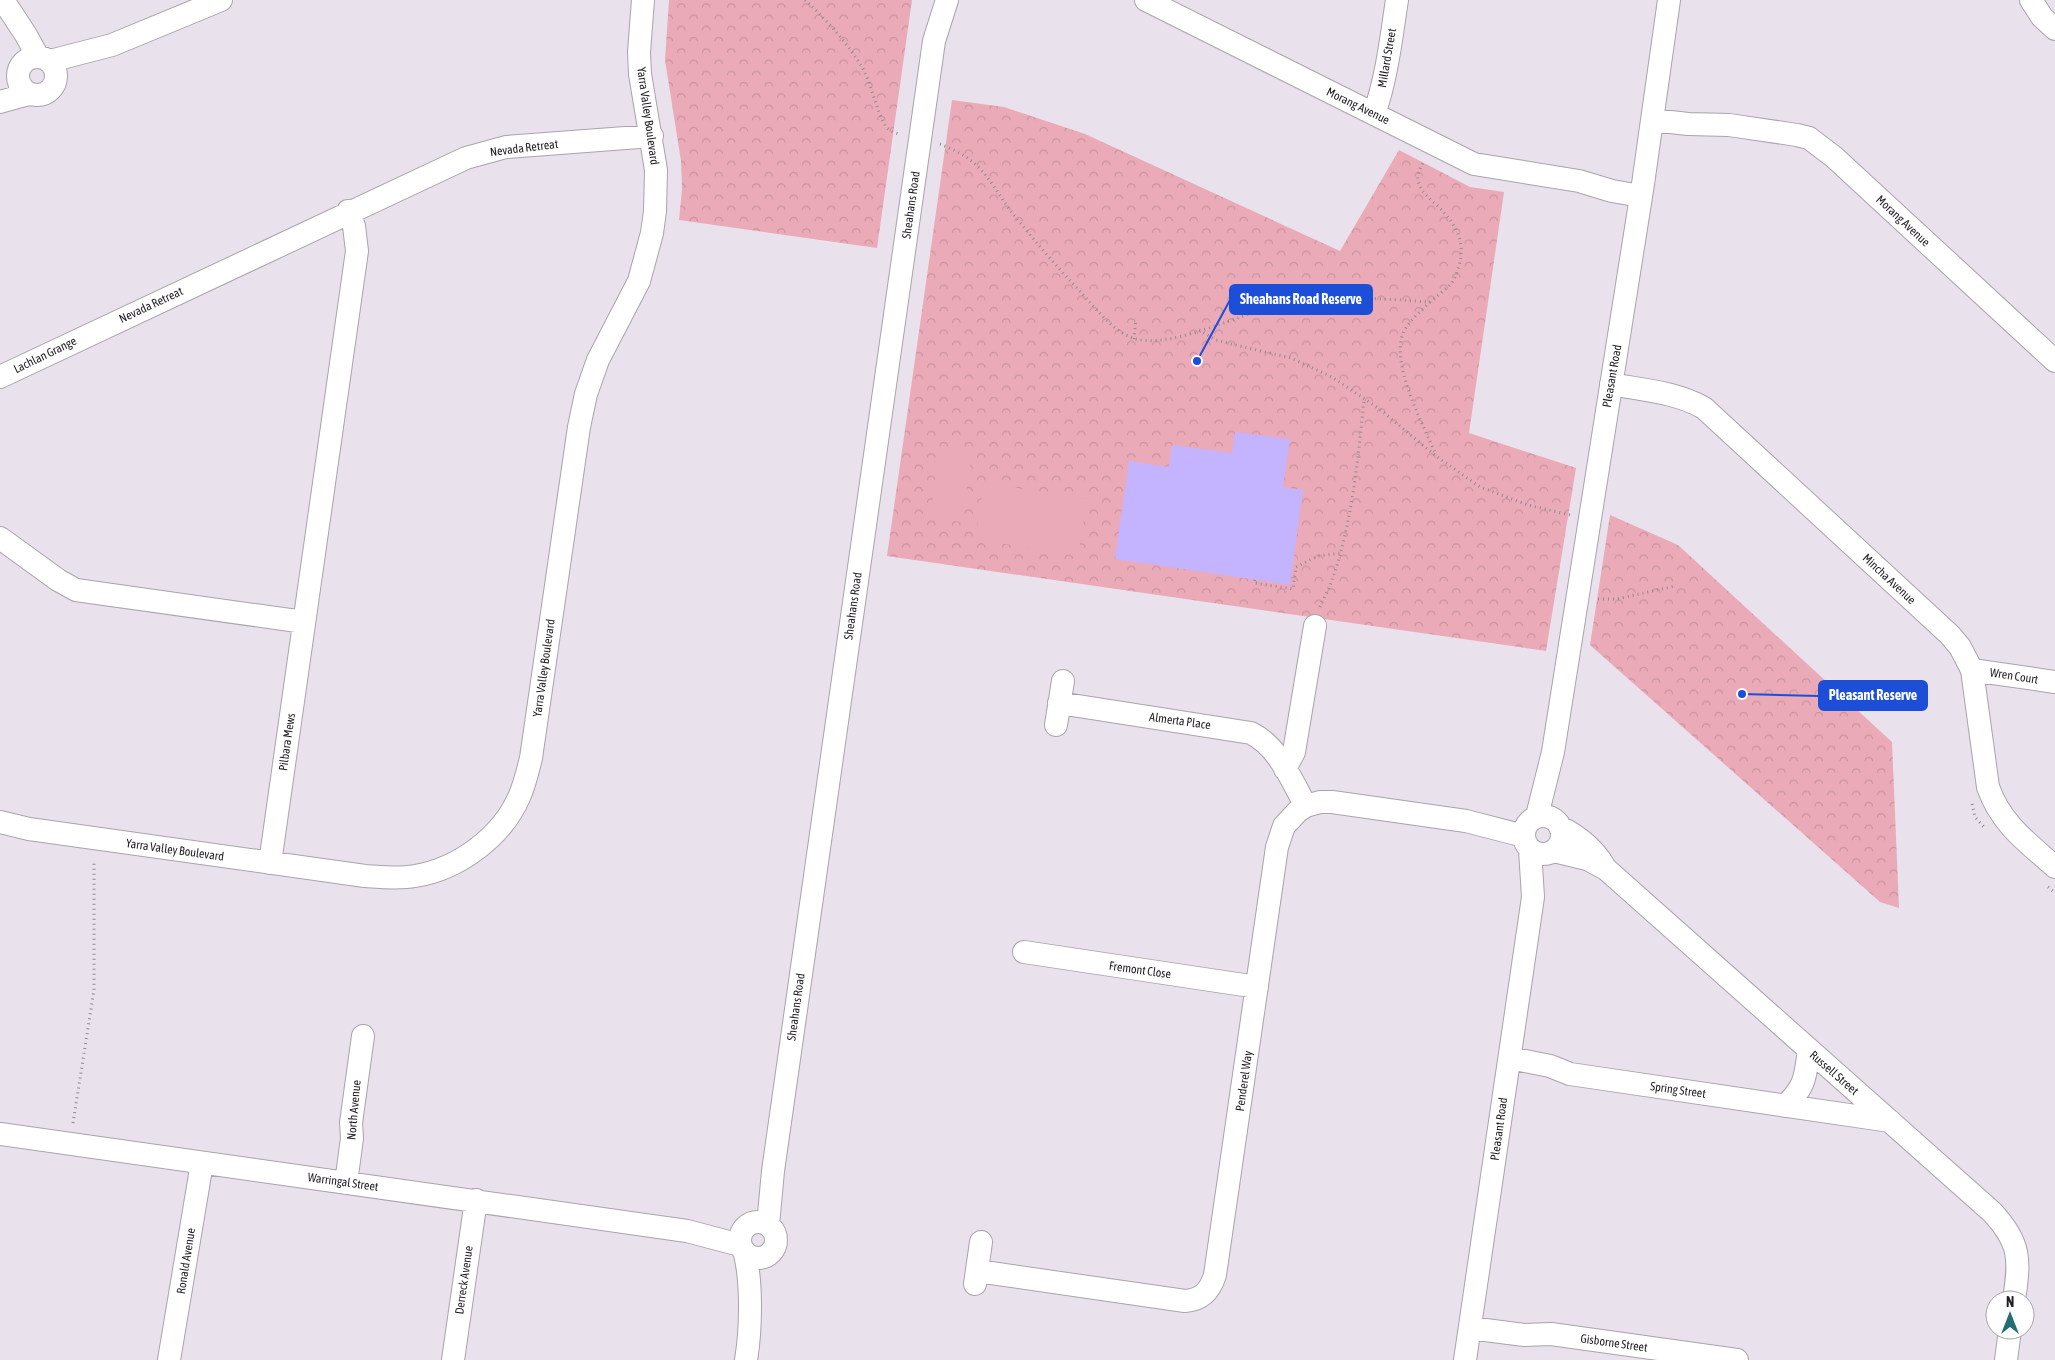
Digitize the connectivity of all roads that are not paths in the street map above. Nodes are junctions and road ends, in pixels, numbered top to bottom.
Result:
1 (221, 0) edge
2 (643, 0) edge
3 (931, 0) edge
4 (946, 0) edge
5 (1146, 0) edge
6 (1397, 0) edge
7 (1670, 0) edge
8 (2031, 0) edge
9 (4, 4) edge
10 (2055, 29) edge
11 (934, 41) junction
12 (31, 75) edge
13 (0, 102) edge
14 (1654, 113) junction
15 (1374, 114) junction
16 (652, 136) junction
17 (1642, 190) junction
18 (348, 212) junction
19 (90, 334) joint
20 (2055, 361) edge
21 (0, 377) edge
22 (1611, 384) junction
23 (0, 538) edge
24 (304, 622) junction
25 (1315, 626) road end
26 (1972, 670) junction
27 (1062, 681) dead end
28 (2055, 682) edge
29 (1060, 703) junction
30 (1056, 726) dead end
31 (1285, 769) junction
32 (1306, 806) junction
33 (0, 822) edge
34 (1543, 834) junction
35 (270, 863) junction
36 (2048, 874) edge
37 (1024, 952) dead end
38 (1257, 987) junction
39 (363, 1036) dead end
40 (1809, 1050) junction
41 (1509, 1066) junction
42 (1785, 1106) junction
43 (1890, 1121) junction
44 (0, 1134) edge
45 (202, 1162) junction
46 (346, 1183) junction
47 (476, 1200) junction
48 (752, 1239) junction
49 (981, 1242) dead end
50 (2015, 1290) edge
51 (1471, 1322) junction
52 (2009, 1340) edge
53 (748, 1352) edge
54 (169, 1360) edge
55 (452, 1360) edge
56 (1465, 1360) edge
57 (1737, 1360) edge
58 (2006, 1360) edge

1 - 12 street
2 - 16 street, Yarra Valley Boulevard
3 - 11 street, Sheahans Road
4 - 11 street, Sheahans Road
5 - 15 street, Morang Avenue
6 - 15 street, Millard Street
7 - 14 street, Pleasant Road
8 - 10 street
9 - 12 street
11 - 48 street, Sheahans Road
12 - 13 street
14 - 17 street, Pleasant Road
14 - 20 street, Morang Avenue
15 - 17 street, Morang Avenue
16 - 18 street, Nevada Retreat
16 - 35 street, Yarra Valley Boulevard
17 - 22 street, Pleasant Road
18 - 19 street, Nevada Retreat
18 - 24 street, Pilbara Mews
19 - 21 street, Lachlan Grange
22 - 26 street, Mincha Avenue
22 - 34 street, Pleasant Road
23 - 24 street
24 - 35 street, Pilbara Mews
25 - 31 street
26 - 28 street, Wren Court
26 - 36 street, Mincha Avenue
27 - 29 street
29 - 30 street
29 - 31 street, Almerta Place
31 - 32 street, Almerta Place
32 - 34 street
32 - 38 street, Penderel Way
33 - 35 street, Yarra Valley Boulevard
34 - 40 street, Russell Street
34 - 41 street, Pleasant Road
37 - 38 street, Fremont Close
38 - 49 street, Penderel Way
39 - 46 street, North Avenue
40 - 42 street
40 - 43 street, Russell Street
41 - 42 street, Spring Street
41 - 51 street, Pleasant Road
42 - 43 street, Spring Street
43 - 50 street, Russell Street
44 - 45 street, Warringal Street
45 - 46 street, Warringal Street
45 - 54 street, Ronald Avenue
46 - 47 street, Warringal Street
47 - 48 street, Warringal Street
47 - 55 street, Derreck Avenue
48 - 53 street, Sheahans Road
51 - 56 street, Pleasant Road
51 - 57 street, Gisborne Street
52 - 58 street

